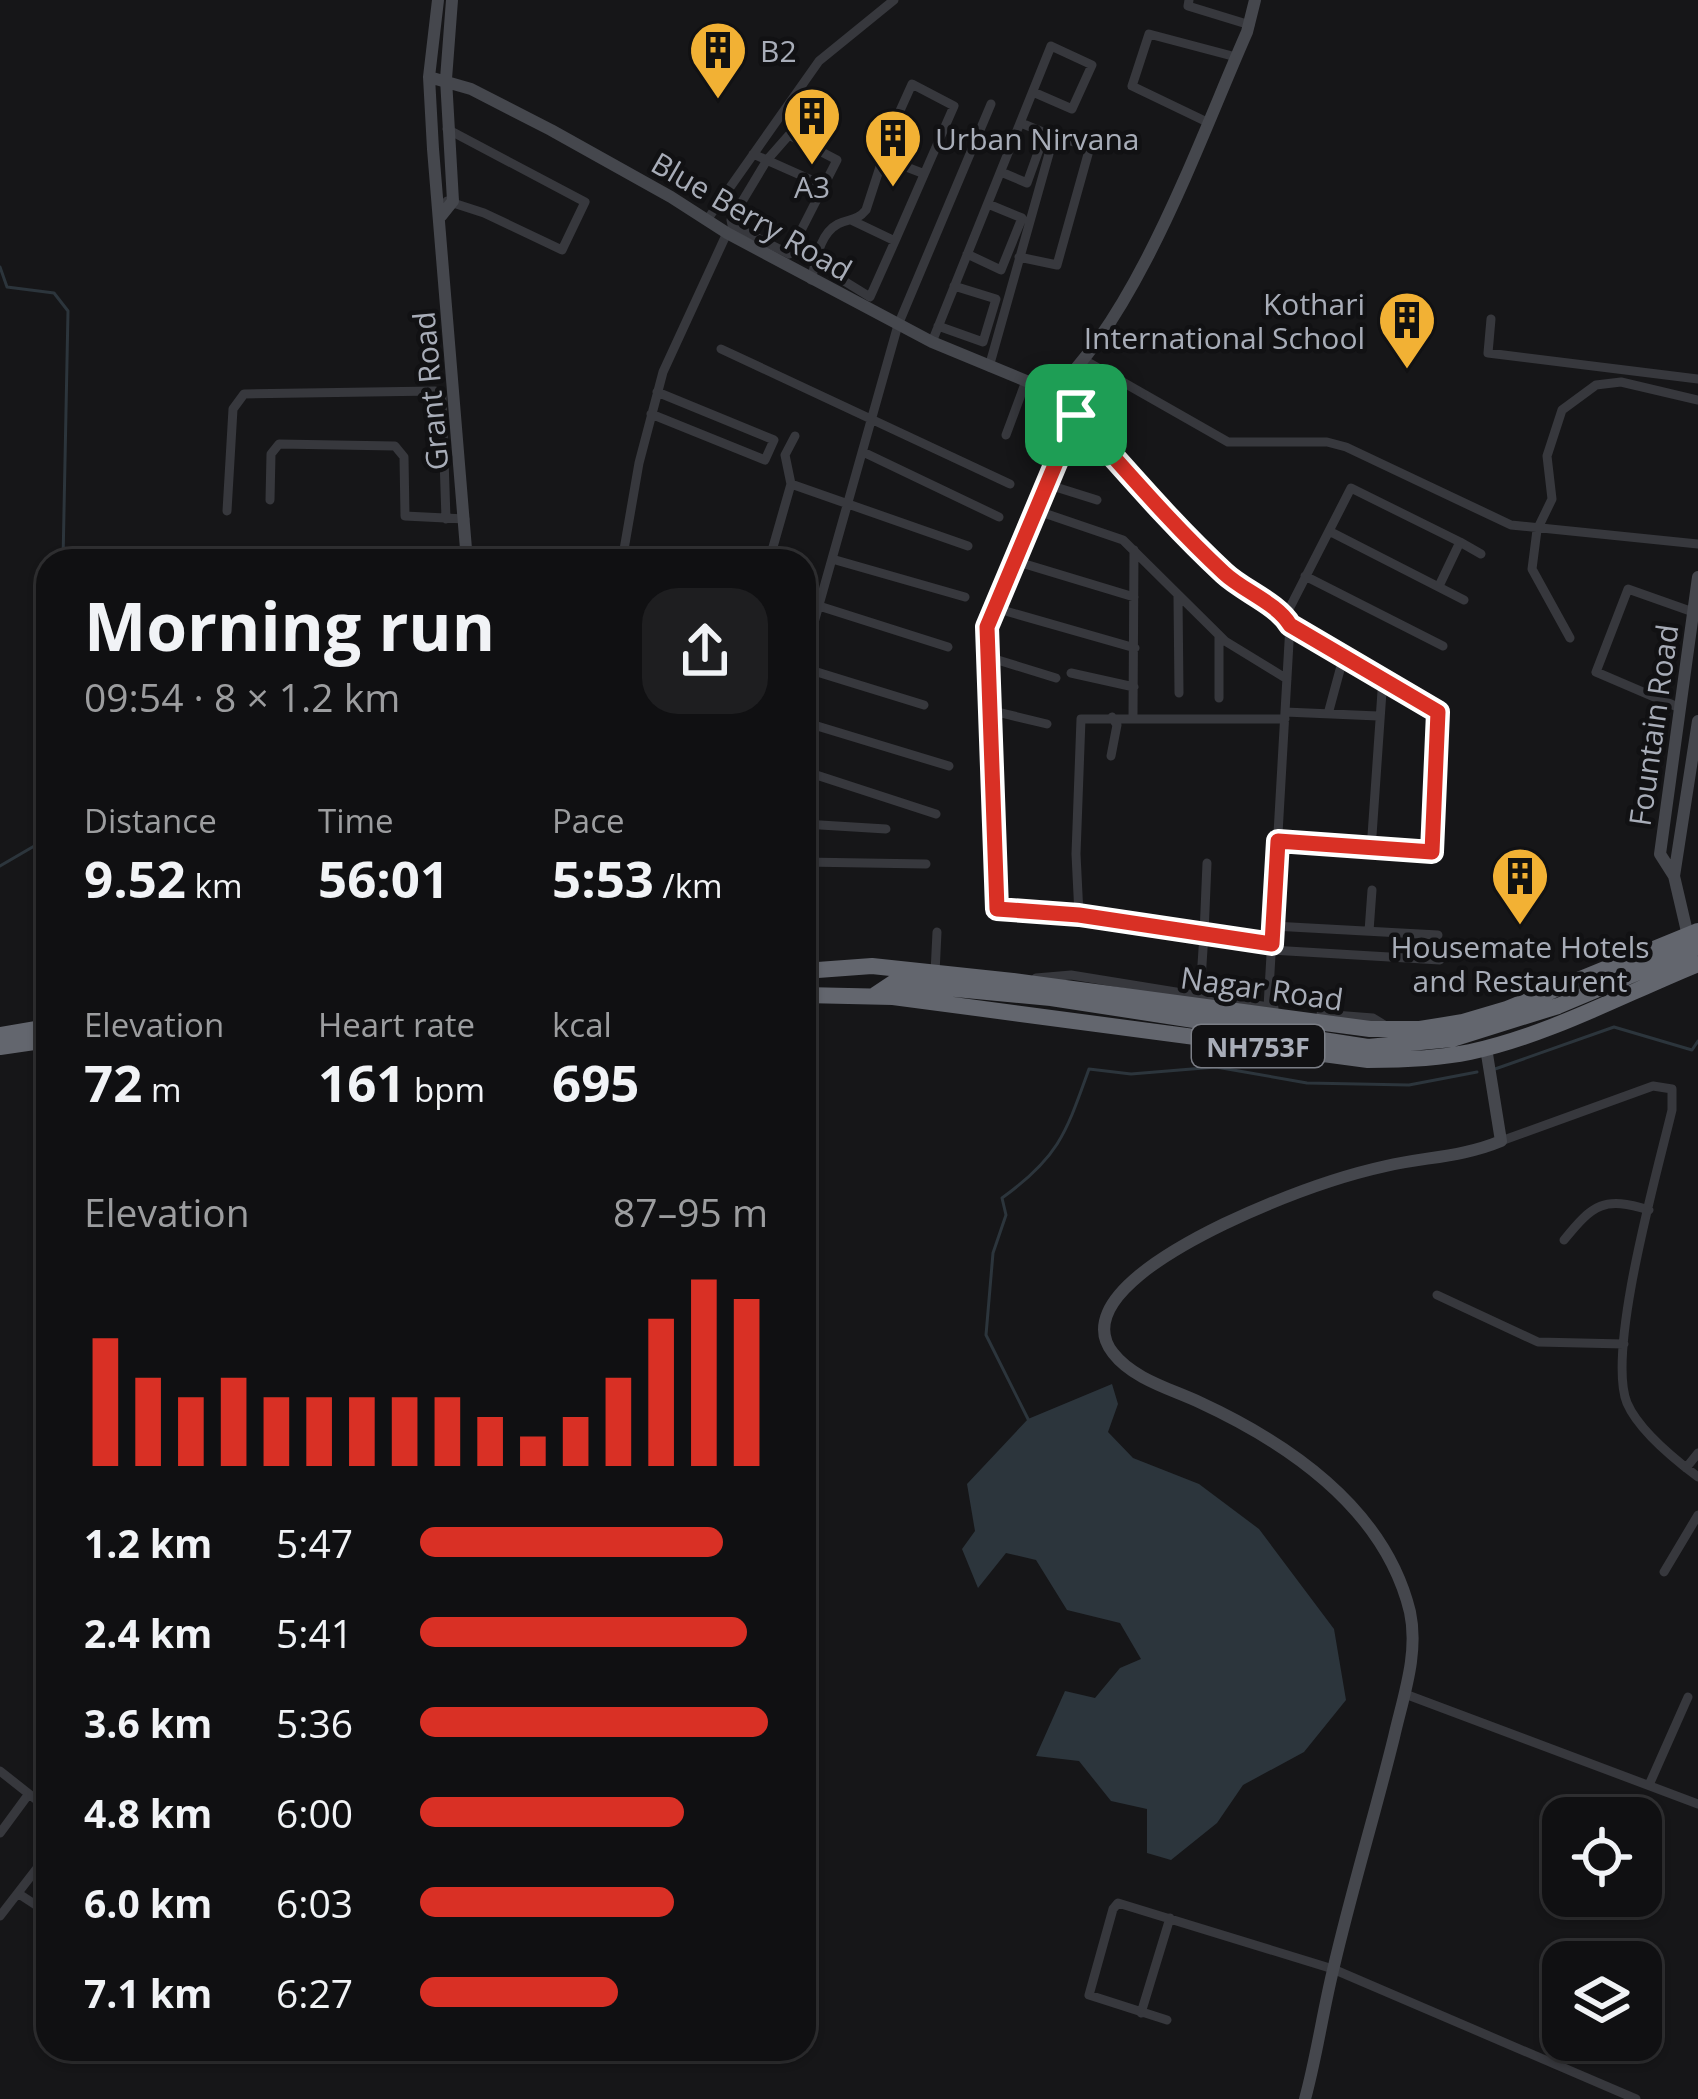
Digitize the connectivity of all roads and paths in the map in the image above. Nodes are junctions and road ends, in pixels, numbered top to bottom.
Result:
1 (438, 0) edge
2 (452, 0) edge
3 (894, 0) edge
4 (1189, 0) edge
5 (1255, 0) edge
6 (1250, 25) junction
7 (1236, 57) junction
8 (430, 77) junction
9 (446, 79) junction
10 (1033, 92) junction
11 (992, 104) dead end
12 (1207, 122) junction
13 (1021, 123) junction
14 (447, 129) junction
15 (754, 154) junction
16 (883, 158) junction
17 (767, 160) junction
18 (1001, 172) junction
19 (922, 173) junction
20 (825, 186) junction
21 (446, 201) junction
22 (988, 204) junction
23 (707, 220) junction
24 (851, 220) junction
25 (727, 233) junction
26 (895, 241) junction
27 (968, 254) junction
28 (1019, 257) junction
29 (815, 263) junction
30 (808, 278) junction
31 (955, 286) junction
32 (1491, 319) dead end
33 (898, 325) junction
34 (938, 326) junction
35 (932, 342) junction
36 (722, 349) dead end
37 (1084, 360) junction
38 (989, 367) junction
39 (1698, 379) edge
40 (1026, 382) junction
41 (657, 392) junction
42 (1053, 392) junction
43 (1698, 400) edge
44 (651, 414) junction
45 (1076, 415) junction
46 (873, 417) junction
47 (1006, 435) dead end
48 (795, 436) dead end
49 (863, 452) junction
50 (791, 484) junction
51 (1010, 484) dead end
52 (1046, 484) junction
53 (270, 500) dead end
54 (1097, 500) dead end
55 (848, 505) junction
56 (227, 511) dead end
57 (1035, 511) junction
58 (999, 517) dead end
59 (446, 519) junction
60 (465, 519) junction
61 (1537, 530) junction
62 (1329, 531) junction
63 (1460, 542) junction
64 (1698, 544) edge
65 (968, 546) dead end
66 (466, 549) edge
67 (624, 549) edge
68 (772, 549) edge
69 (1134, 550) junction
70 (1481, 554) dead end
71 (832, 559) junction
72 (1015, 561) junction
73 (1305, 575) junction
74 (1698, 577) edge
75 (1439, 586) junction
76 (1178, 596) junction
77 (965, 597) dead end
78 (1134, 597) junction
79 (1464, 600) dead end
80 (1695, 604) edge
81 (819, 606) junction
82 (995, 608) junction
83 (816, 616) edge
84 (1287, 621) junction
85 (1219, 635) junction
86 (1570, 638) dead end
87 (1443, 646) dead end
88 (948, 647) dead end
89 (1135, 647) junction
90 (1344, 655) junction
91 (988, 657) junction
92 (816, 672) edge
93 (1071, 673) dead end
94 (1056, 677) dead end
95 (1383, 677) junction
96 (1287, 679) junction
97 (1134, 687) junction
98 (1179, 693) dead end
99 (1220, 698) dead end
100 (924, 705) dead end
101 (1680, 708) junction
102 (989, 710) junction
103 (1328, 714) junction
104 (1285, 715) junction
105 (1133, 716) junction
106 (1378, 716) junction
107 (1112, 717) junction
108 (1698, 721) edge
109 (1047, 724) dead end
110 (816, 726) edge
111 (1111, 756) dead end
112 (949, 766) dead end
113 (816, 775) edge
114 (936, 814) dead end
115 (816, 825) edge
116 (886, 829) dead end
117 (1278, 841) junction
118 (1371, 850) junction
119 (816, 862) edge
120 (1208, 863) dead end
121 (926, 864) dead end
122 (1674, 876) junction
123 (1372, 890) dead end
124 (1079, 915) junction
125 (1273, 926) junction
126 (1369, 931) junction
127 (937, 932) dead end
128 (1204, 934) junction
129 (1438, 935) dead end
130 (1695, 945) edge
131 (1272, 947) junction
132 (1440, 960) dead end
133 (861, 967) junction
134 (816, 970) edge
135 (935, 973) junction
136 (1013, 981) junction
137 (816, 995) edge
138 (1200, 995) junction
139 (868, 996) junction
140 (1268, 1007) junction
141 (1393, 1029) junction
142 (36, 1030) edge
143 (0, 1035) edge
144 (36, 1042) edge
145 (0, 1047) edge
146 (1486, 1048) junction
147 (1501, 1141) junction
148 (1649, 1210) junction
149 (1564, 1240) dead end
150 (1437, 1294) dead end
151 (1624, 1344) junction
152 (1698, 1453) edge
153 (1686, 1468) junction
154 (1698, 1477) edge
155 (1698, 1515) edge
156 (1664, 1572) dead end
157 (1405, 1694) junction
158 (1688, 1697) dead end
159 (0, 1771) edge
160 (1649, 1785) junction
161 (28, 1795) junction
162 (36, 1801) edge
163 (1698, 1804) edge
164 (0, 1833) edge
165 (36, 1871) edge
166 (20, 1894) junction
167 (36, 1904) edge
168 (0, 1916) edge
169 (1170, 1918) junction
170 (1333, 1969) junction
171 (1141, 2013) junction
172 (1167, 2020) dead end
173 (1306, 2099) edge
174 (1636, 2099) edge

1 - 8 street, Grant Road
2 - 9 street, Grant Road
3 - 15 street
4 - 6 street
5 - 6 street
6 - 7 street
7 - 12 street
7 - 12 street
8 - 9 street, Blue Berry Road
8 - 21 street, Grant Road
9 - 14 street, Grant Road
9 - 23 street, Blue Berry Road
10 - 10 street
10 - 13 street
11 - 33 street
12 - 37 street
13 - 18 street
13 - 18 street
14 - 21 street, Grant Road
14 - 21 street
15 - 17 street
15 - 23 street
16 - 19 street
16 - 19 street
16 - 24 street
17 - 20 street
17 - 20 street
17 - 20 street
18 - 22 street
19 - 26 street
21 - 60 street, Grant Road
22 - 27 street
22 - 27 street
23 - 25 street, Blue Berry Road
24 - 26 street
24 - 29 street
25 - 30 street, Blue Berry Road
25 - 41 street
26 - 29 street
27 - 31 street
28 - 28 street
28 - 38 street
29 - 30 street
30 - 33 street, Blue Berry Road
31 - 34 street
31 - 34 street
32 - 39 street
33 - 35 street, Blue Berry Road
33 - 46 street
34 - 35 street
35 - 38 street, Blue Berry Road
36 - 46 street
37 - 42 street
37 - 61 street
38 - 40 street, Blue Berry Road
40 - 42 street, Blue Berry Road
40 - 47 street
41 - 44 street
41 - 44 street
42 - 45 street
43 - 61 street
44 - 67 street
45 - 52 street
45 - 84 street
46 - 49 street
46 - 51 street
48 - 50 street
49 - 55 street
49 - 58 street
50 - 55 street
50 - 68 street
52 - 54 street
52 - 57 street
53 - 59 street
55 - 65 street
55 - 71 street
56 - 59 street
57 - 69 street
57 - 72 street
59 - 60 street
60 - 66 street, Grant Road
61 - 64 street
61 - 86 street
62 - 63 street
62 - 73 street
62 - 75 street
63 - 70 street
63 - 75 street
69 - 76 street
69 - 78 street
71 - 77 street
71 - 81 street
72 - 78 street
72 - 82 street
73 - 84 street
73 - 87 street
74 - 80 street, Fountain Road
75 - 79 street
76 - 85 street
76 - 98 street
78 - 89 street
80 - 101 street, Fountain Road
80 - 101 street
81 - 83 street
81 - 88 street
82 - 89 street
82 - 91 street
84 - 90 street
84 - 96 street
85 - 96 street
85 - 99 street
89 - 97 street
90 - 95 street
90 - 103 street
91 - 94 street
91 - 102 street
92 - 100 street
93 - 97 street
95 - 106 street
95 - 118 street
96 - 104 street
97 - 105 street
101 - 122 street, Fountain Road
102 - 109 street
102 - 124 street
103 - 104 street
103 - 106 street
104 - 105 street
104 - 117 street
105 - 107 street
106 - 118 street
107 - 111 street
107 - 124 street
108 - 122 street, Fountain Road
110 - 112 street
113 - 114 street
115 - 116 street
117 - 118 street
117 - 125 street
119 - 121 street
120 - 128 street
122 - 130 street, Fountain Road
123 - 126 street
124 - 128 street
125 - 126 street
125 - 131 street
126 - 129 street
127 - 135 street
128 - 131 street
128 - 138 street
130 - 139 highway
130 - 141 highway, Nagar Road / NH753F
130 - 146 highway, Nagar Road / NH753F
131 - 132 street
131 - 140 street
133 - 134 highway, Nagar Road / NH753F
133 - 135 highway, Nagar Road / NH753F
133 - 139 highway
135 - 136 highway, Nagar Road / NH753F
136 - 138 street
136 - 141 highway, Nagar Road / NH753F
137 - 139 highway, Nagar Road / NH753F
138 - 140 street
139 - 146 highway, Nagar Road / NH753F
140 - 141 street
142 - 143 highway
144 - 145 highway
146 - 147 street
147 - 148 street
147 - 157 street
148 - 149 street
148 - 151 street
150 - 151 street
151 - 153 street
152 - 153 street
153 - 154 street
155 - 156 street
157 - 160 street
157 - 170 street
158 - 160 street
159 - 161 street
160 - 163 street
161 - 162 street
161 - 164 street
165 - 166 street
166 - 167 street
166 - 168 street
169 - 170 street
169 - 171 street
169 - 171 street
170 - 173 street
170 - 174 street
171 - 172 street

